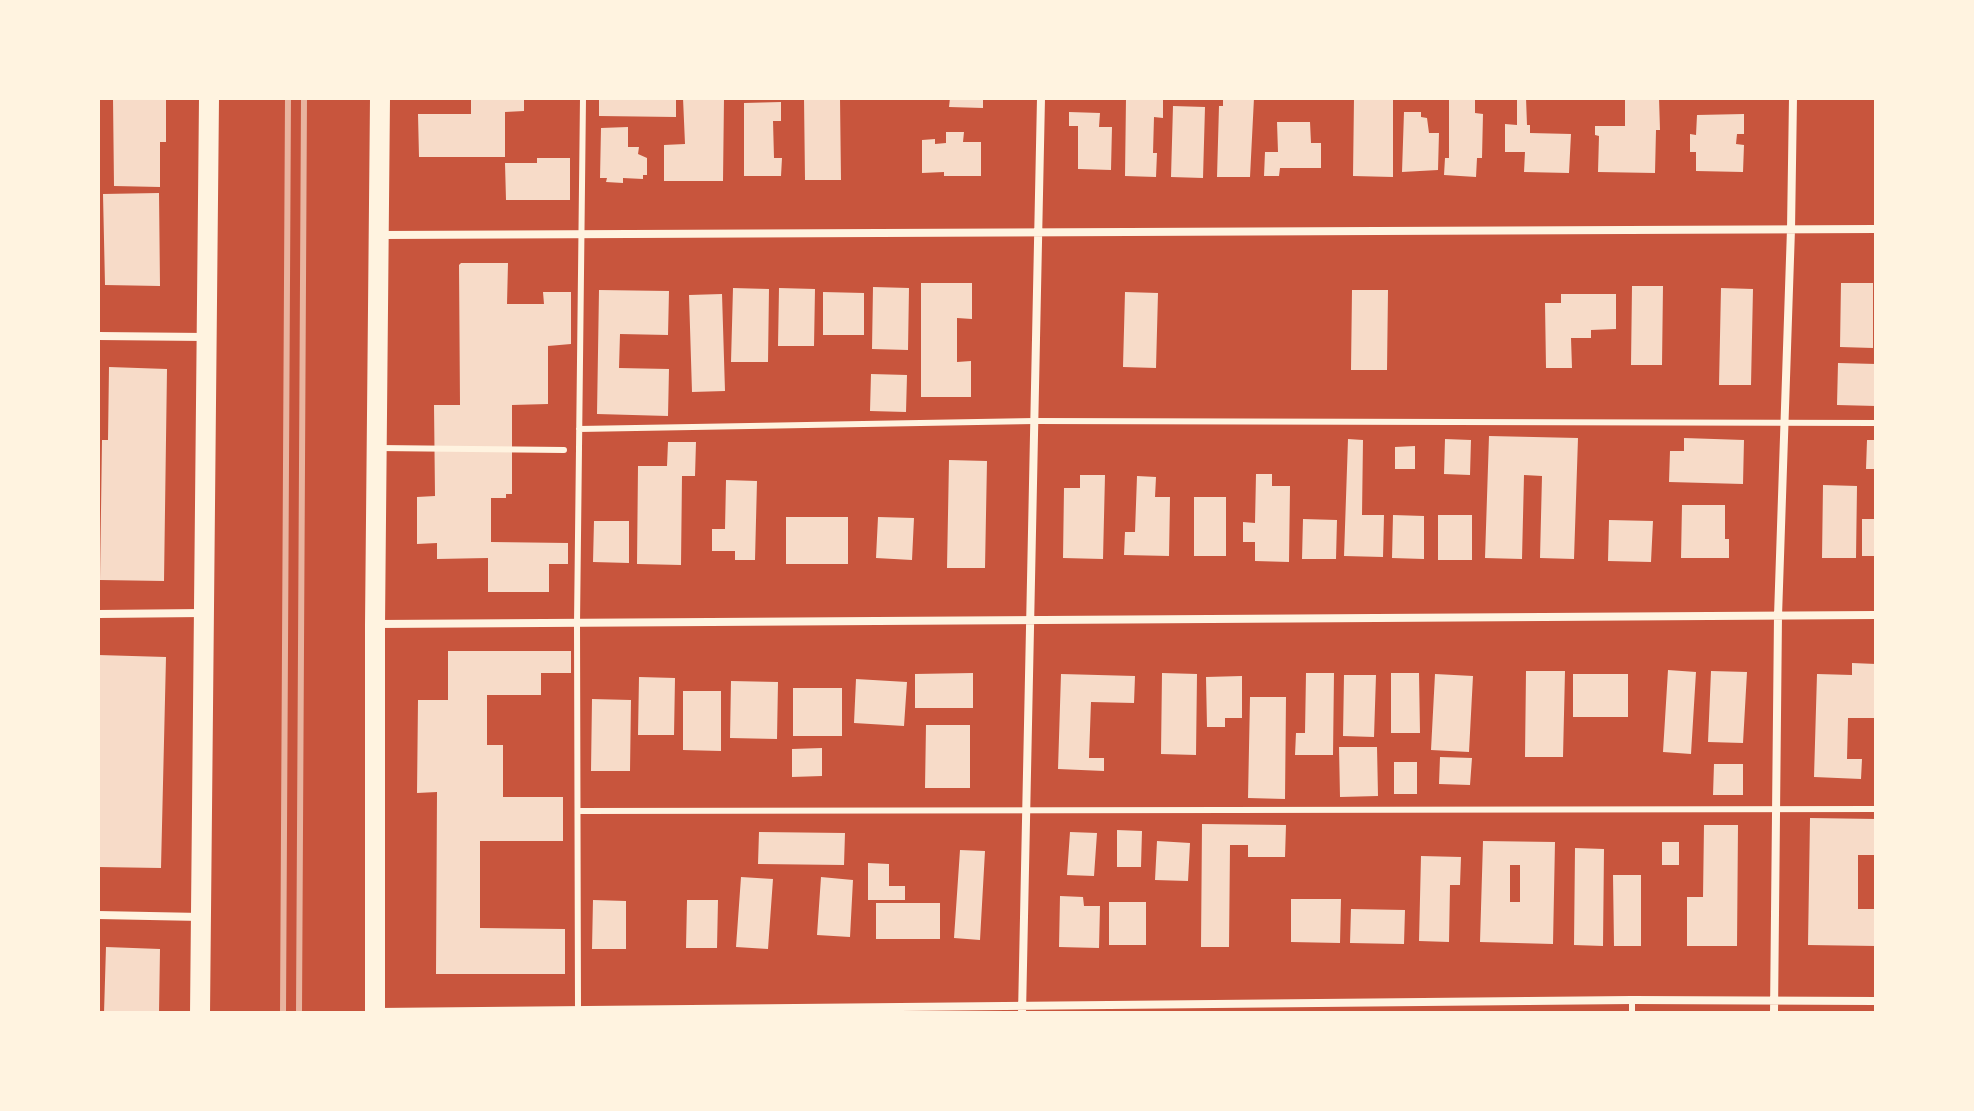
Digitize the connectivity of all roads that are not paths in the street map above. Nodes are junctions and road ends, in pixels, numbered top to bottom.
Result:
1 (209, 98) edge
2 (380, 98) edge
3 (583, 98) edge
4 (1041, 98) edge
5 (1793, 98) edge
6 (1791, 229) junction
7 (1876, 229) edge
8 (1038, 232) junction
9 (581, 234) junction
10 (380, 235) junction
11 (98, 336) edge
12 (205, 337) junction
13 (1034, 421) junction
14 (1784, 423) junction
15 (1876, 423) edge
16 (579, 429) junction
17 (377, 448) junction
18 (564, 450) dead end
19 (204, 613) junction
20 (98, 614) edge
21 (1876, 615) edge
22 (1778, 616) junction
23 (1029, 619) junction
24 (577, 623) junction
25 (375, 624) junction
26 (1876, 809) edge
27 (1775, 810) junction
28 (578, 811) junction
29 (1026, 812) junction
30 (98, 915) edge
31 (201, 917) junction
32 (1632, 1000) junction
33 (1876, 1001) edge
34 (1774, 1002) junction
35 (1022, 1010) edge
36 (822, 1011) edge
37 (375, 1012) edge
38 (578, 1012) edge
39 (609, 1012) edge
40 (200, 1013) edge
41 (1632, 1013) edge
42 (1774, 1013) edge

1 - 12 main road
2 - 10 main road
3 - 9 lane
4 - 8 street
5 - 6 street
6 - 7 street
6 - 8 street
6 - 14 street
8 - 9 street
8 - 13 street
9 - 10 street
9 - 16 lane
10 - 17 main road
11 - 12 street
12 - 19 main road
13 - 14 lane
13 - 16 lane
13 - 23 street
14 - 15 lane
14 - 22 street
16 - 24 lane
17 - 18 lane
17 - 25 main road
19 - 20 street
19 - 31 main road
21 - 22 street
22 - 23 street
22 - 27 street
23 - 24 street
23 - 29 street
24 - 25 street
24 - 28 lane
25 - 37 main road
26 - 27 lane
27 - 29 lane
27 - 34 street
28 - 29 lane
28 - 38 lane
29 - 35 street
30 - 31 street
31 - 40 main road
32 - 34 street
32 - 35 street
32 - 41 lane
33 - 34 street
34 - 42 street
35 - 36 street
36 - 39 street
37 - 38 street
38 - 39 street

